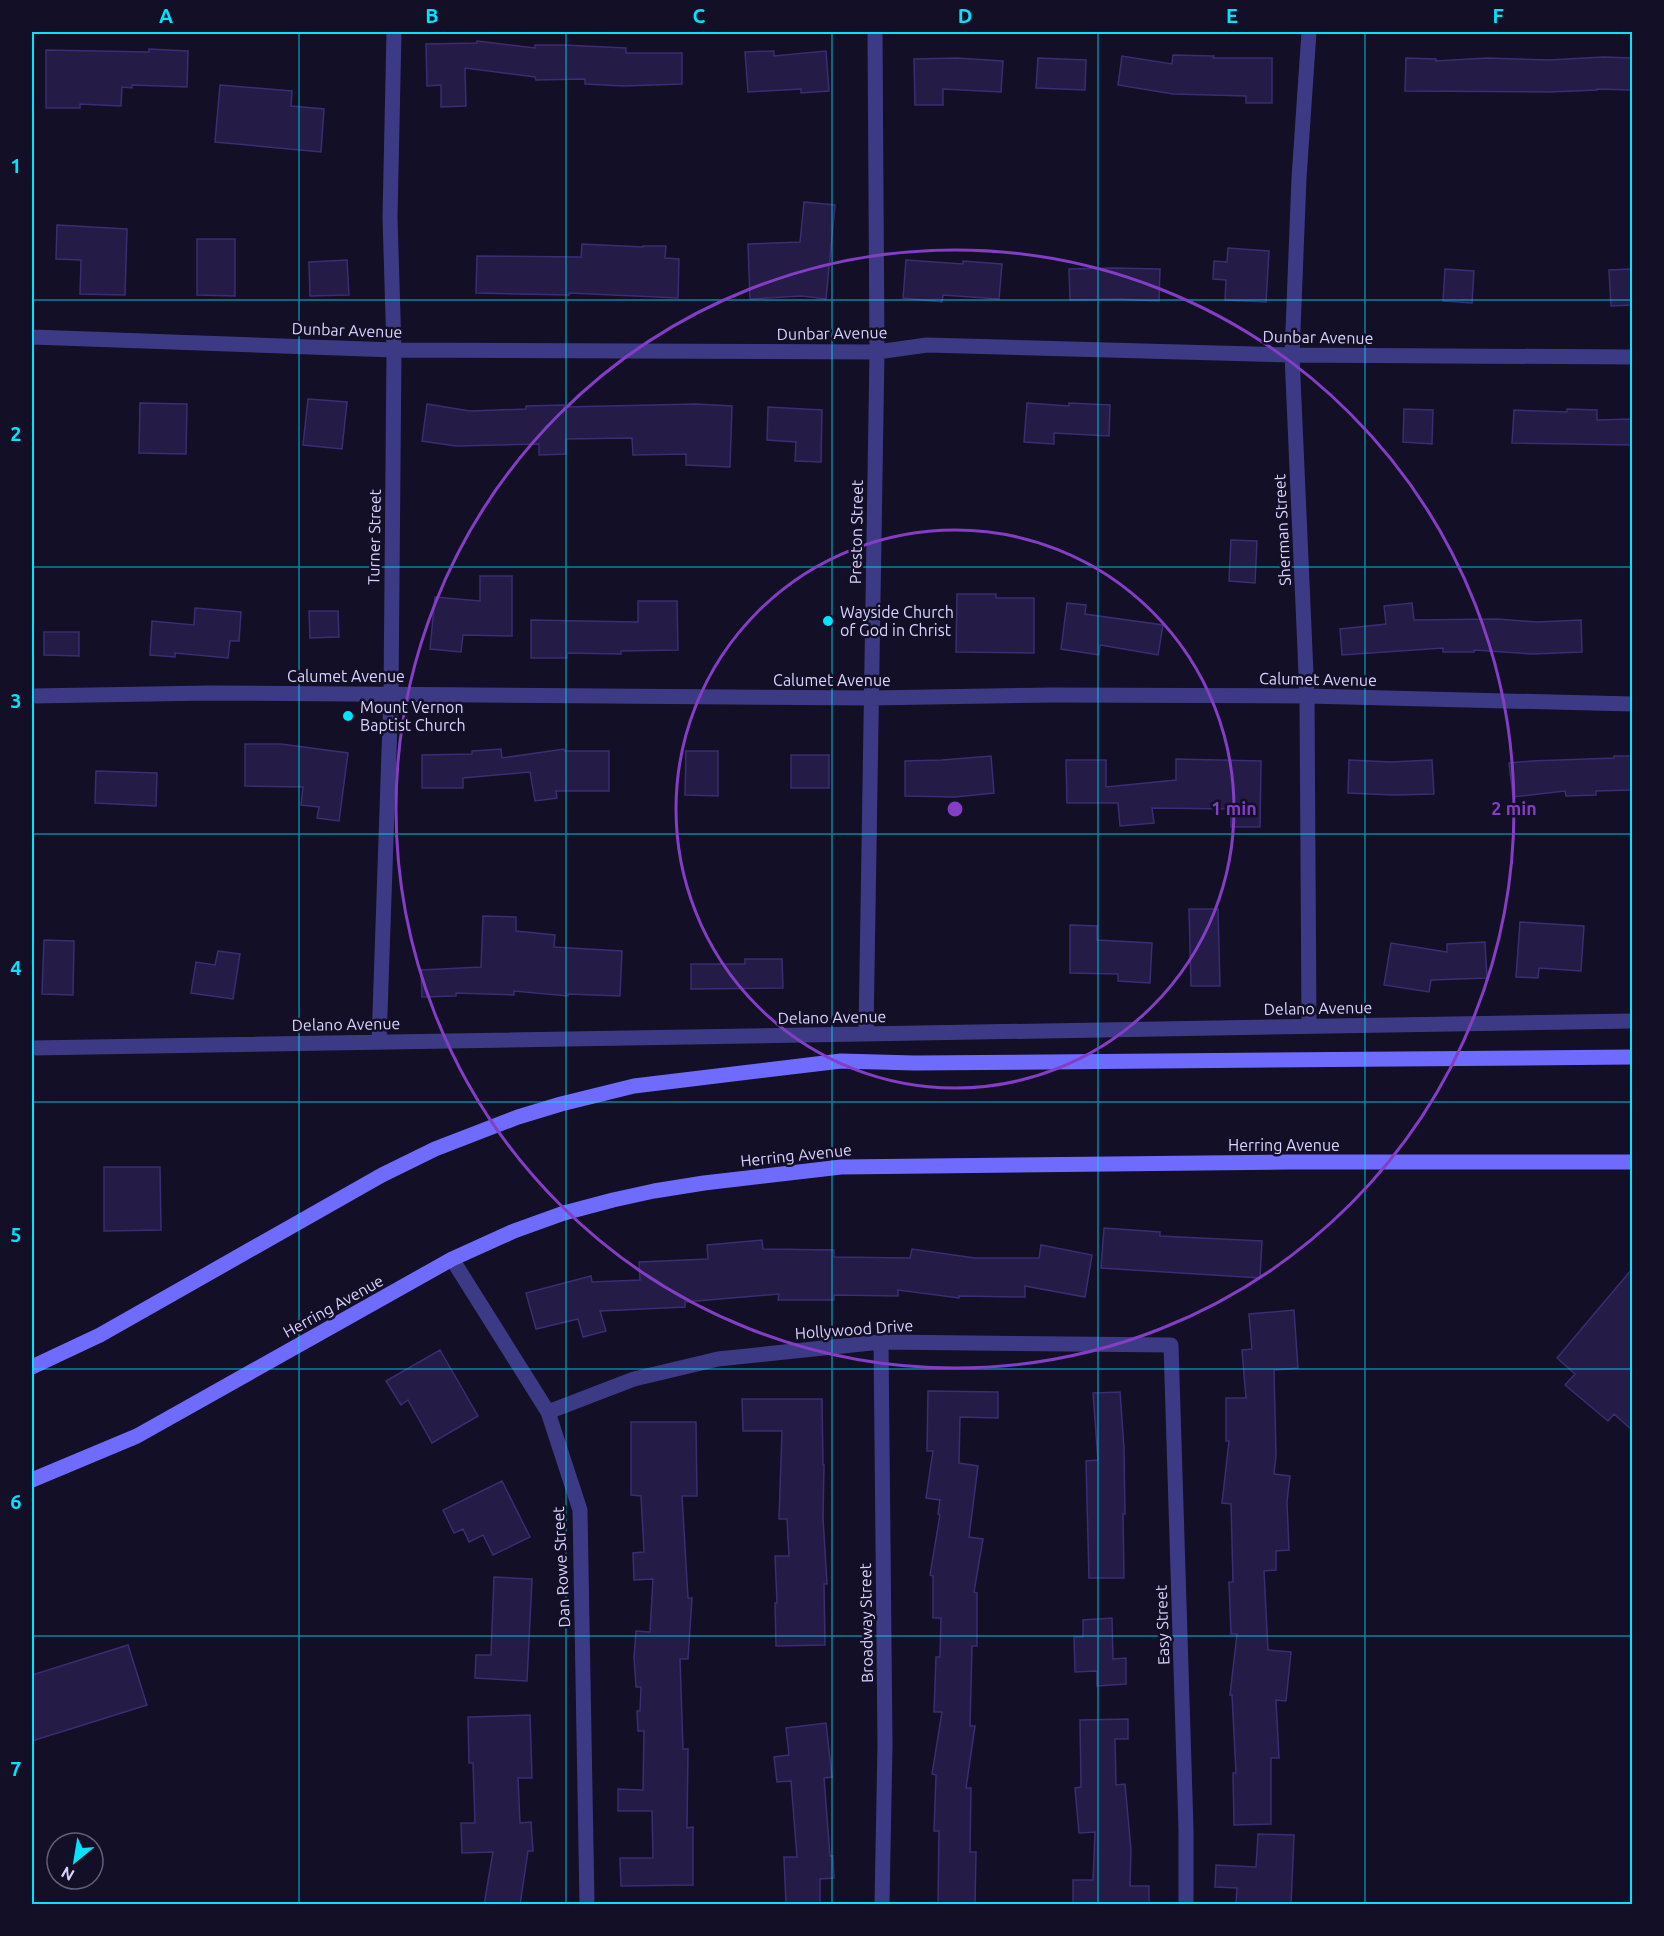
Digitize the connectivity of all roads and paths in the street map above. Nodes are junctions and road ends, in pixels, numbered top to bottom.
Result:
1 (394, 32) edge
2 (875, 32) edge
3 (1309, 32) edge
4 (32, 337) edge
5 (394, 350) junction
6 (877, 352) junction
7 (1292, 355) junction
8 (1632, 357) edge
9 (391, 694) junction
10 (32, 696) edge
11 (1307, 696) junction
12 (872, 699) junction
13 (1632, 704) edge
14 (1632, 1021) edge
15 (1310, 1026) junction
16 (866, 1034) junction
17 (379, 1042) junction
18 (32, 1048) edge
19 (1632, 1057) edge
20 (1632, 1162) edge
21 (452, 1259) junction
22 (881, 1342) junction
23 (1171, 1345) joint
24 (32, 1366) edge
25 (548, 1412) junction
26 (32, 1480) edge
27 (587, 1905) edge
28 (882, 1905) edge
29 (1186, 1905) edge

1 - 5 street, Turner Street
2 - 6 street, Preston Street
3 - 7 street, Sherman Street
4 - 5 street, Dunbar Avenue
5 - 6 street, Dunbar Avenue
5 - 9 street, Turner Street
6 - 7 street, Dunbar Avenue
6 - 12 street, Preston Street
7 - 8 street, Dunbar Avenue
7 - 11 street, Sherman Street
9 - 10 street, Calumet Avenue
9 - 12 street, Calumet Avenue
9 - 17 street, Turner Street
11 - 12 street, Calumet Avenue
11 - 13 street, Calumet Avenue
11 - 15 street, Sherman Street
12 - 16 street, Preston Street
14 - 15 street, Delano Avenue
15 - 16 street, Delano Avenue
16 - 17 street, Delano Avenue
17 - 18 street, Delano Avenue
19 - 24 main road
20 - 21 main road, Herring Avenue
21 - 25 street, Dan Rowe Street
21 - 26 main road, Herring Avenue
22 - 23 street, Hollywood Drive
22 - 25 street, Hollywood Drive
22 - 28 street, Broadway Street
23 - 29 street, Easy Street
25 - 27 street, Dan Rowe Street

